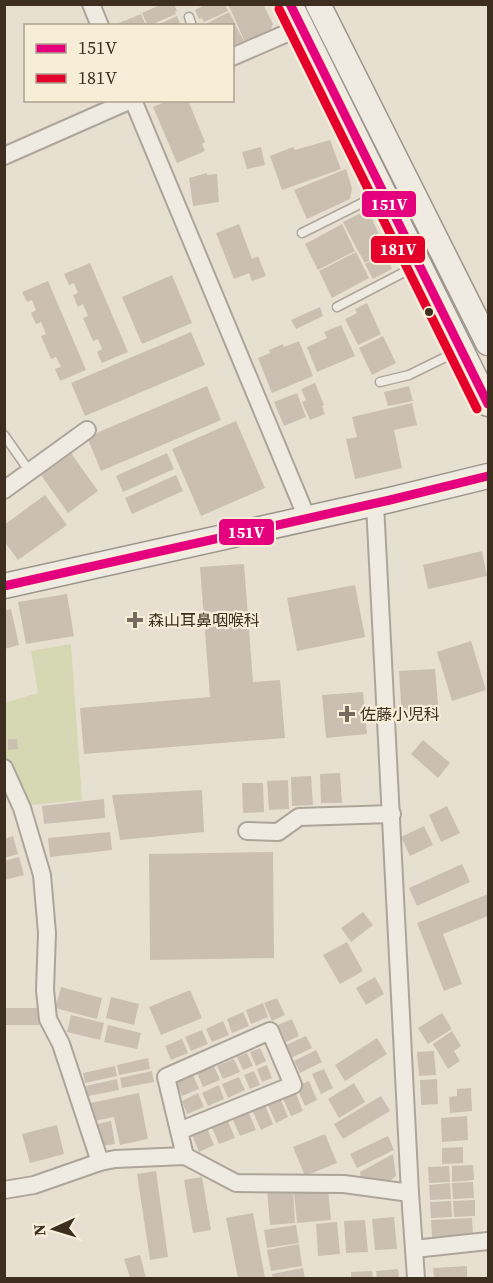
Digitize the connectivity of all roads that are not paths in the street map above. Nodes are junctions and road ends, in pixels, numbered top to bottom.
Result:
1 (91, 4) edge
2 (290, 4) edge
3 (318, 4) edge
4 (99, 24) edge
5 (301, 27) junction
6 (234, 56) edge
7 (127, 102) edge
8 (133, 102) edge
9 (4, 156) edge
10 (383, 192) junction
11 (302, 233) dead end
12 (418, 265) junction
13 (337, 307) dead end
14 (489, 343) edge
15 (461, 349) junction
16 (380, 382) dead end
17 (489, 404) edge
18 (87, 430) dead end
19 (4, 435) edge
20 (30, 472) junction
21 (489, 476) edge
22 (4, 490) edge
23 (375, 504) junction
24 (307, 519) junction
25 (4, 586) edge
26 (4, 768) edge
27 (392, 814) junction
28 (247, 831) dead end
29 (179, 1131) junction
30 (184, 1156) junction
31 (100, 1162) junction
32 (4, 1190) edge
33 (410, 1193) junction
34 (489, 1241) edge
35 (414, 1249) junction
36 (416, 1278) edge

1 - 4 street
2 - 5 street
3 - 14 street
5 - 6 street
5 - 10 street
7 - 9 street
8 - 24 street
10 - 11 lane
10 - 12 street
12 - 13 lane
12 - 15 street
15 - 16 lane
15 - 17 street
18 - 20 street
19 - 20 lane
20 - 22 street
21 - 23 street
23 - 24 street
23 - 27 street
24 - 25 street
26 - 31 street
27 - 28 street
27 - 33 street
29 - 29 street
29 - 30 street
30 - 31 street
30 - 33 street
31 - 32 street
33 - 35 street
34 - 35 street
35 - 36 street

